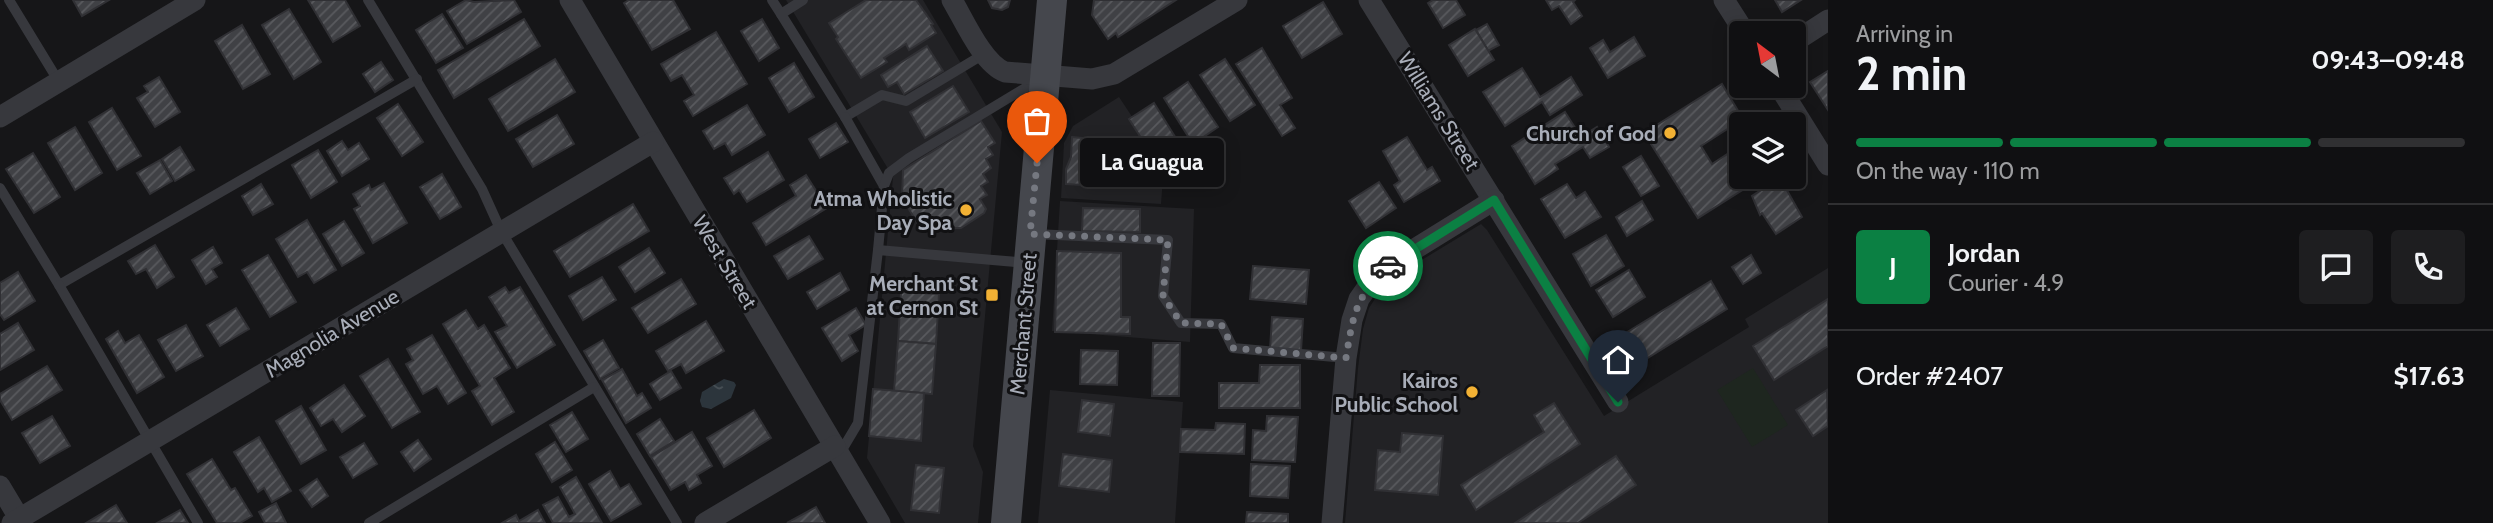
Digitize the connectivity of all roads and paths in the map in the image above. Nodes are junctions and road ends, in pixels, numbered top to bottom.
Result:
1 (9, 0) edge
2 (195, 0) edge
3 (368, 0) edge
4 (570, 0) edge
5 (772, 0) edge
6 (803, 0) edge
7 (952, 0) edge
8 (1052, 0) edge
9 (1237, 0) edge
10 (1369, 0) edge
11 (1724, 0) edge
12 (781, 14) junction
13 (1828, 20) edge
14 (1737, 21) edge
15 (1806, 34) edge
16 (985, 54) junction
17 (1046, 76) junction
18 (416, 79) junction
19 (59, 82) junction
20 (1786, 98) edge
21 (0, 117) edge
22 (845, 117) junction
23 (653, 142) junction
24 (1828, 165) edge
25 (884, 186) junction
26 (0, 188) edge
27 (1494, 200) junction
28 (501, 231) junction
29 (1029, 248) junction
30 (878, 250) junction
31 (59, 285) junction
32 (1346, 358) junction
33 (594, 387) junction
34 (1618, 402) dead end
35 (150, 442) junction
36 (837, 450) junction
37 (0, 486) edge
38 (18, 521) edge
39 (198, 523) edge
40 (369, 523) edge
41 (677, 523) edge
42 (705, 523) edge
43 (880, 523) edge
44 (1006, 523) edge
45 (1332, 523) edge

1 - 19 lane
2 - 19 street
3 - 18 lane
4 - 23 street, West Street
5 - 12 lane
6 - 12 lane
7 - 16 street
8 - 17 main road, Merchant Street
9 - 17 street
10 - 27 street, Williams Street
11 - 14 street
12 - 22 lane
13 - 15 street
16 - 17 street
16 - 22 lane
17 - 25 lane
17 - 29 main road, Merchant Street
18 - 28 lane
18 - 31 lane
19 - 21 street
20 - 24 street
22 - 25 lane
23 - 28 street, Magnolia Avenue
23 - 36 street, West Street
25 - 30 lane
26 - 31 lane
27 - 32 street
27 - 34 street, Williams Street
28 - 33 lane
28 - 35 street, Magnolia Avenue
29 - 30 lane
29 - 32 lane
29 - 44 main road, Merchant Street
30 - 36 lane
31 - 35 lane
32 - 45 street
33 - 40 lane
33 - 41 lane
35 - 38 street, Magnolia Avenue
35 - 39 lane
36 - 42 street
36 - 43 street, West Street
37 - 38 street

